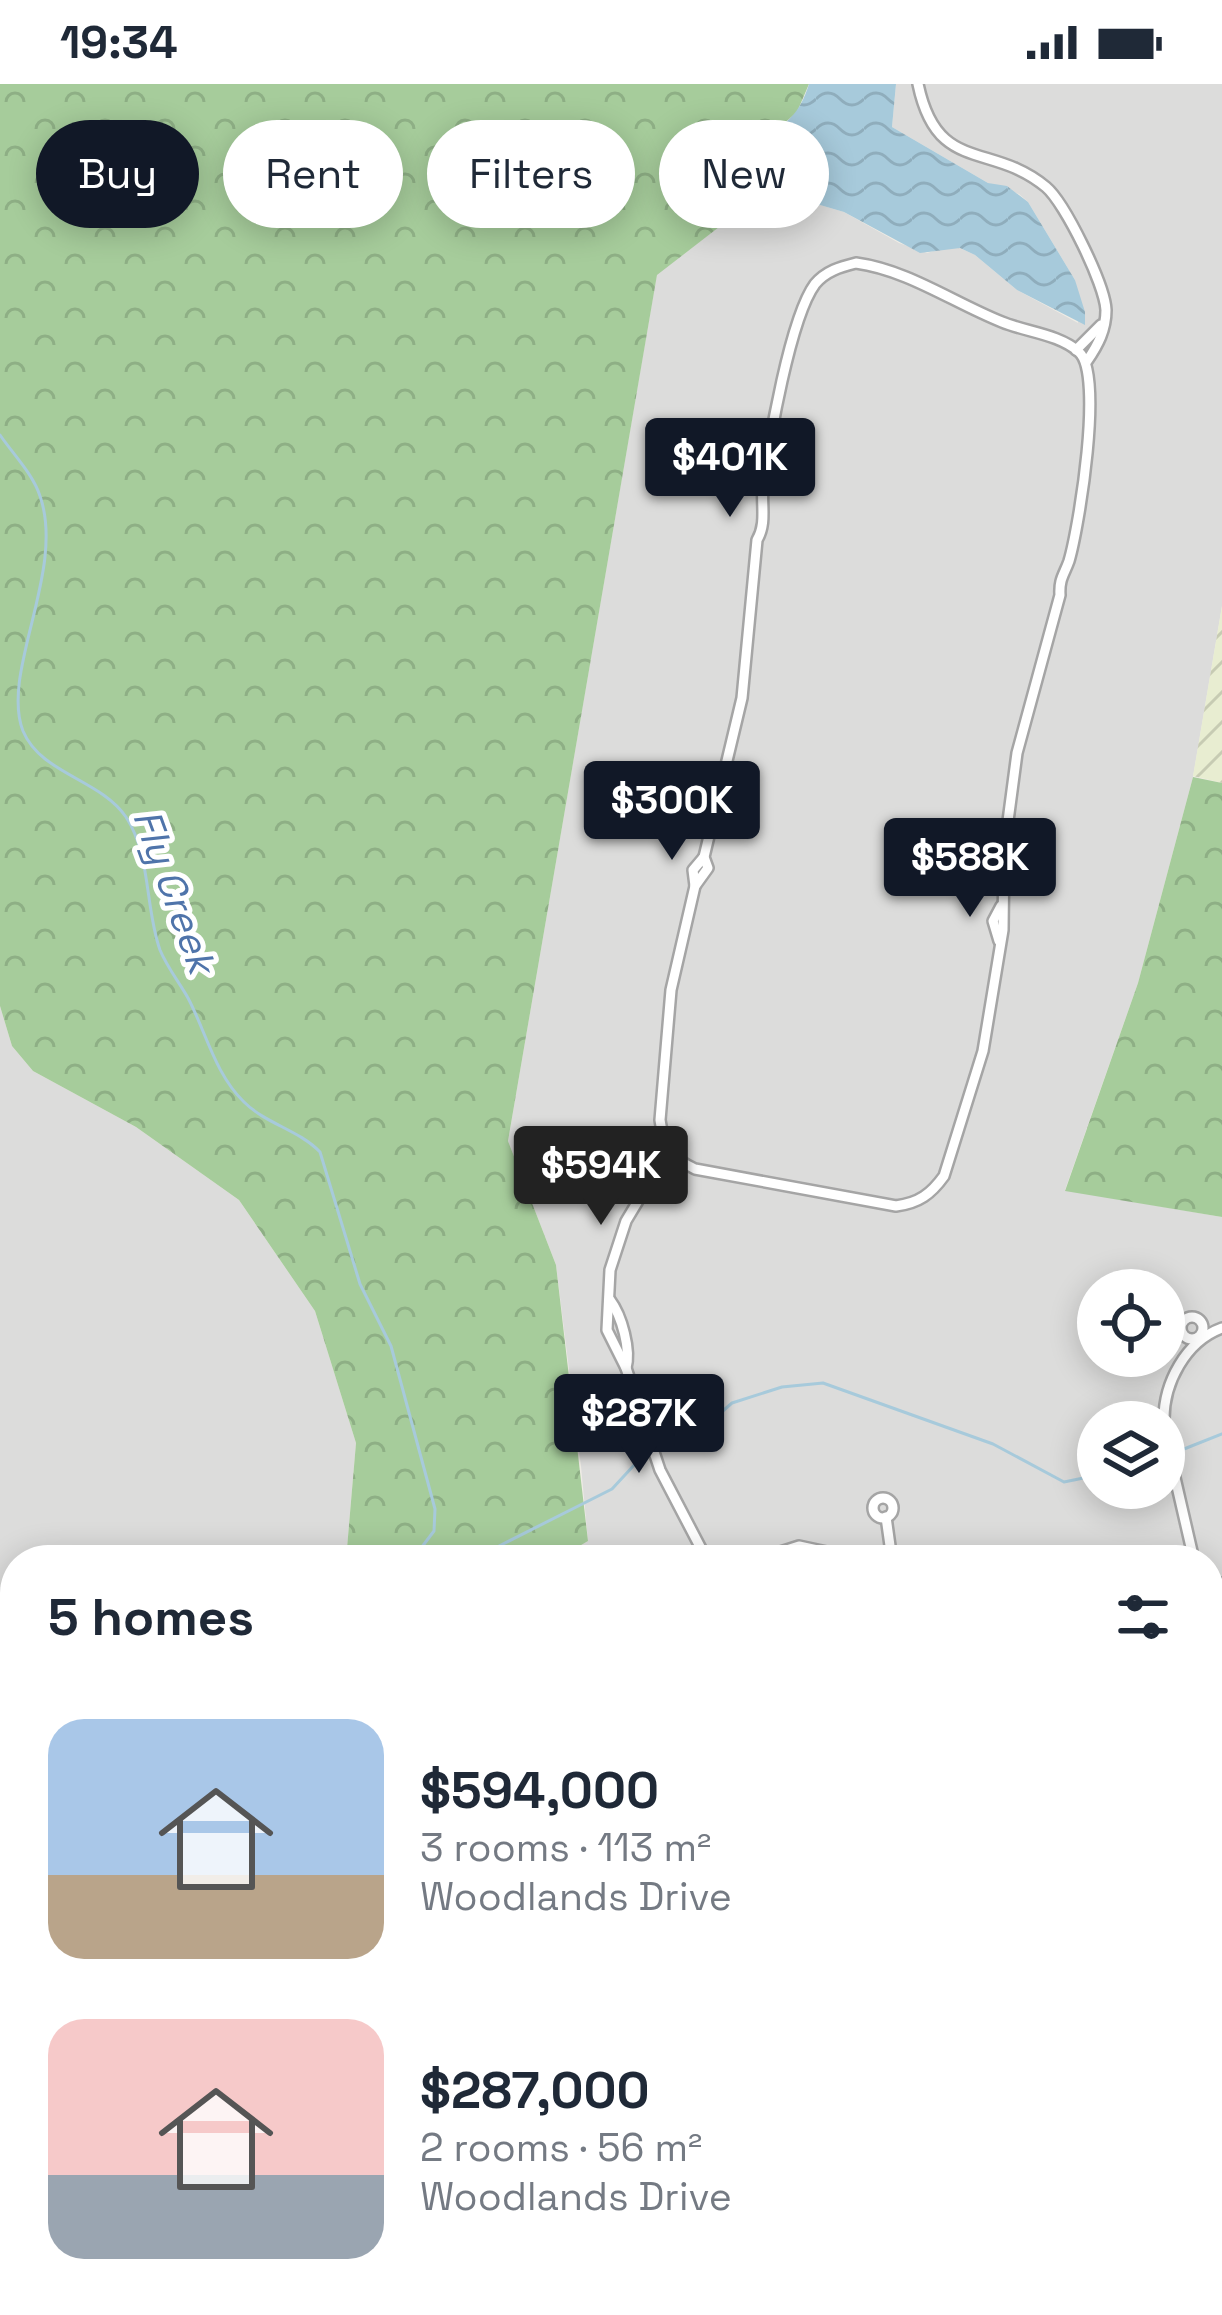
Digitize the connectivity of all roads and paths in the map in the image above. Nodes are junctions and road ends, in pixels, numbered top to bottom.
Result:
1 (918, 84) edge
2 (1105, 321) junction
3 (1076, 350) junction
4 (1087, 361) junction
5 (673, 1159) junction
6 (1222, 1328) edge
7 (1167, 1401) edge
8 (1183, 1509) edge
9 (886, 1517) dead end
10 (699, 1545) edge
11 (890, 1545) edge
12 (1191, 1545) edge

1 - 2 street
2 - 3 street
2 - 4 street
3 - 4 street
3 - 5 street
4 - 5 street
5 - 10 street
6 - 7 street
8 - 12 street
9 - 11 street

